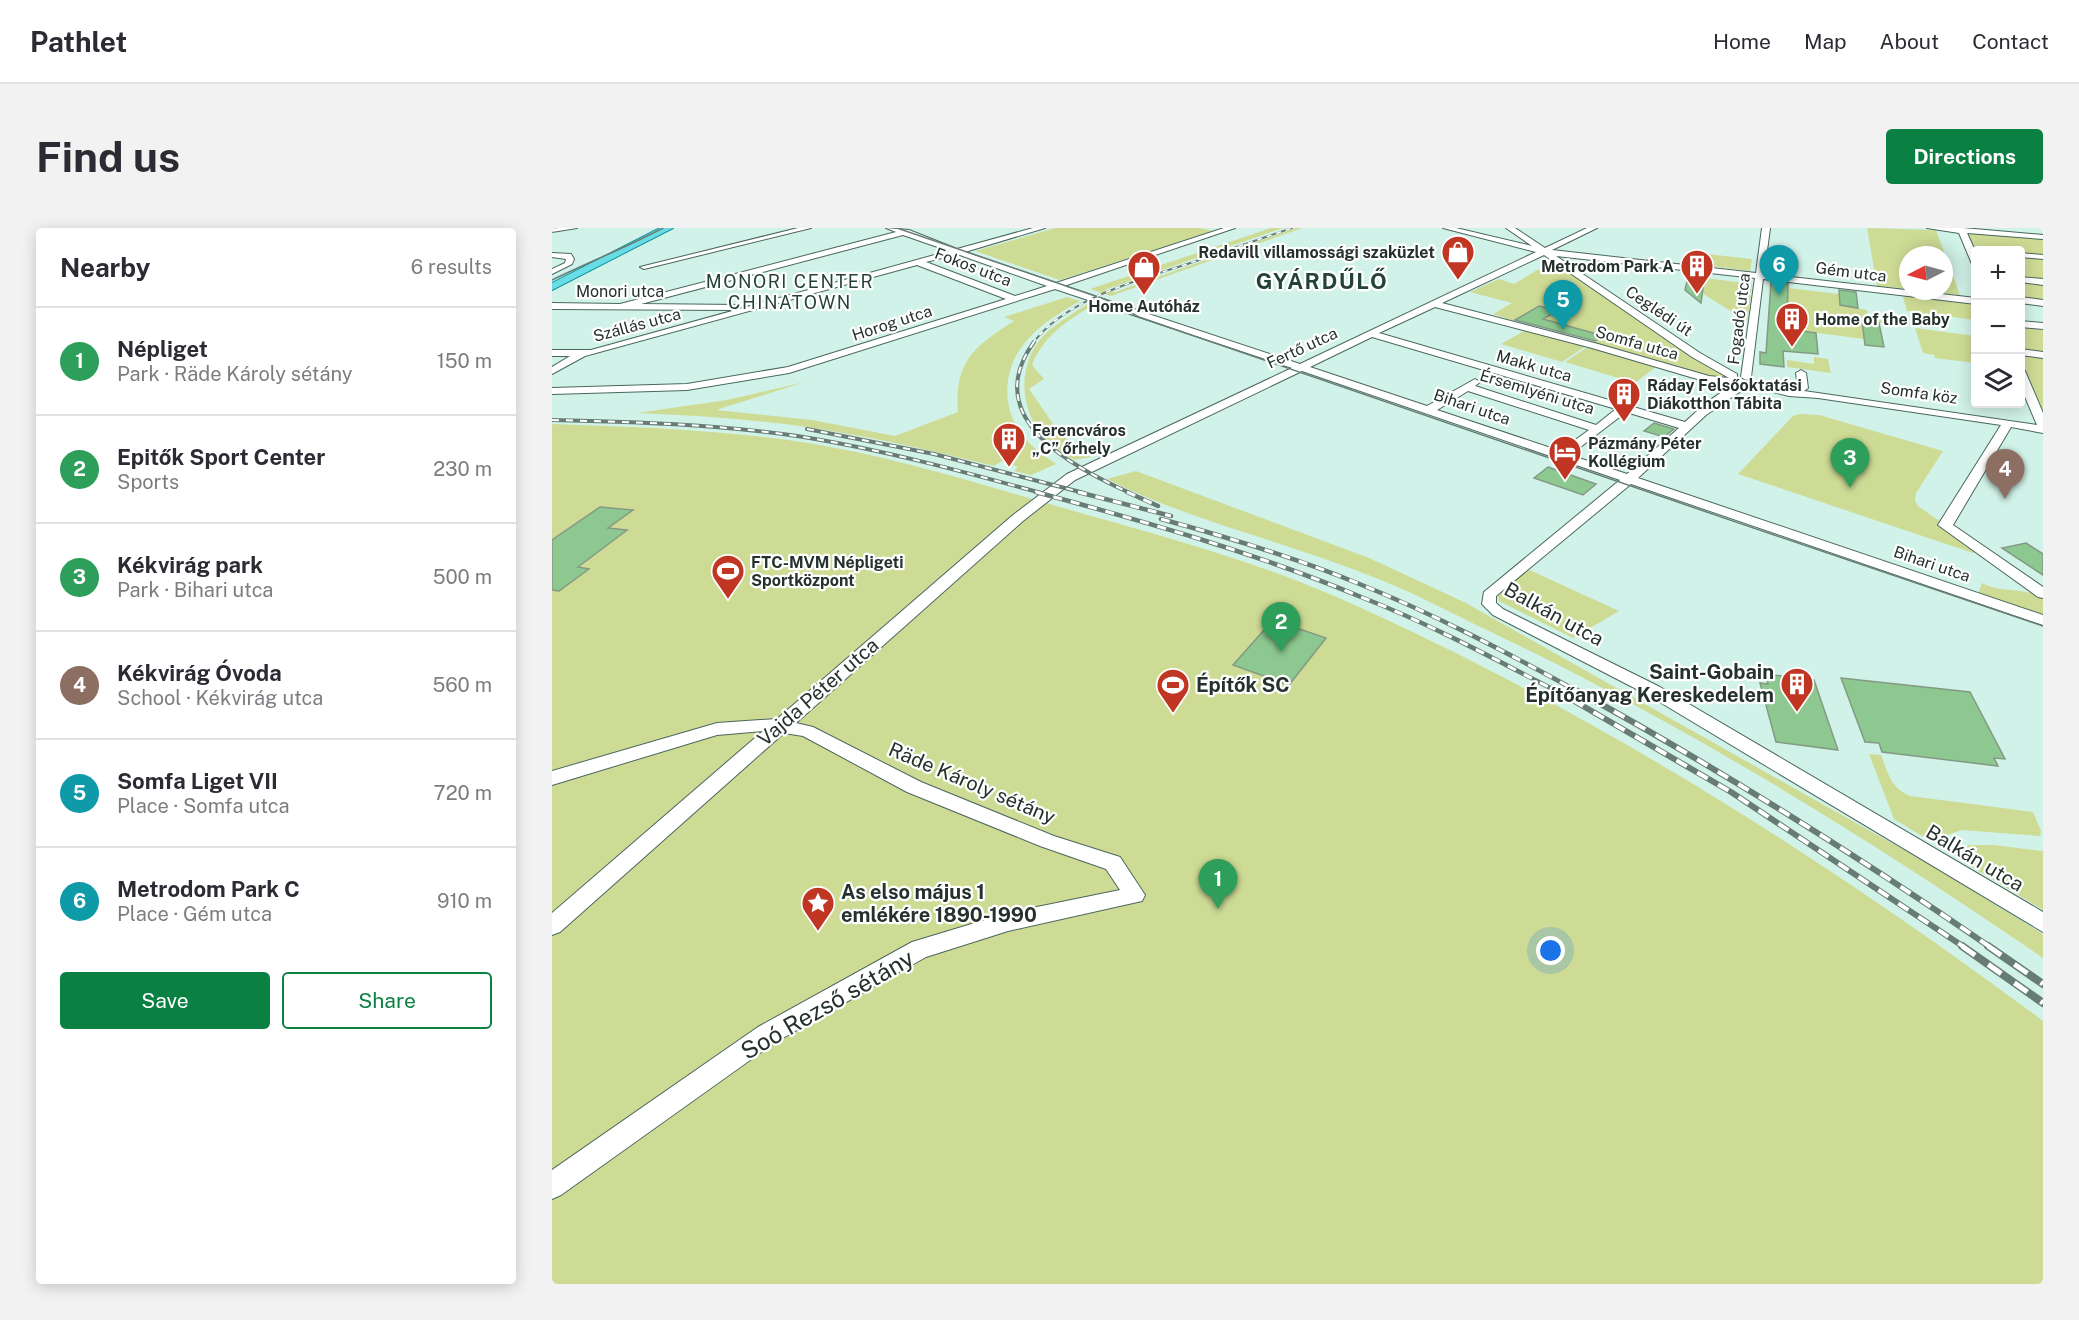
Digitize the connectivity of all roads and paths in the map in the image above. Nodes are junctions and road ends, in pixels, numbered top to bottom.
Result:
1 (573, 228) edge
2 (656, 228) edge
3 (668, 228) edge
4 (807, 228) edge
5 (890, 228) edge
6 (1041, 228) edge
7 (1231, 228) edge
8 (1447, 228) edge
9 (1509, 228) edge
10 (1593, 228) edge
11 (1766, 228) edge
12 (1931, 228) edge
13 (918, 229) edge
14 (552, 230) edge
15 (1962, 230) junction
16 (903, 232) junction
17 (2043, 237) edge
18 (1971, 247) edge
19 (958, 251) junction
20 (1545, 252) junction
21 (552, 255) edge
22 (2025, 256) edge
23 (2043, 258) edge
24 (1528, 259) junction
25 (1557, 261) junction
26 (920, 263) junction
27 (644, 267) dead end
28 (587, 269) junction
29 (552, 272) edge
30 (1760, 276) junction
31 (2025, 278) edge
32 (2043, 280) edge
33 (1055, 285) junction
34 (552, 287) edge
35 (1016, 300) junction
36 (1971, 300) edge
37 (2025, 301) edge
38 (2043, 303) edge
39 (1434, 304) junction
40 (552, 306) edge
41 (618, 307) junction
42 (759, 307) junction
43 (2025, 325) edge
44 (2043, 327) edge
45 (1371, 334) junction
46 (552, 353) edge
47 (2025, 353) edge
48 (581, 354) junction
49 (2043, 356) edge
50 (1300, 367) junction
51 (1494, 370) junction
52 (552, 371) edge
53 (1801, 373) dead end
54 (1740, 382) junction
55 (2025, 382) edge
56 (1466, 387) junction
57 (2027, 387) junction
58 (1803, 388) junction
59 (2043, 389) edge
60 (552, 391) edge
61 (1789, 393) junction
62 (1624, 408) junction
63 (1427, 411) junction
64 (2008, 423) junction
65 (2042, 426) edge
66 (1688, 427) junction
67 (1598, 429) junction
68 (1561, 456) junction
69 (1646, 466) junction
70 (1090, 467) joint
71 (1627, 479) junction
72 (1667, 493) junction
73 (2043, 594) edge
74 (2043, 620) edge
75 (779, 726) junction
76 (552, 778) edge
77 (1135, 895) joint
78 (2043, 923) edge
79 (552, 926) edge
80 (552, 1186) edge

1 - 14 street
2 - 28 main road
3 - 28 main road
4 - 27 street
5 - 16 street, Bihari utca
6 - 19 street, Szállás utca
7 - 33 street, Horog utca
8 - 20 street, Gém utca
9 - 20 street, Ceglédi út
10 - 20 street, Fertő utca
11 - 30 street, Fogadó utca
12 - 15 street
13 - 16 street
15 - 17 street
15 - 18 street
16 - 19 street, Bihari utca
16 - 41 street
19 - 26 street, Szállás utca
19 - 33 street, Bihari utca
20 - 24 street, Fertő utca
20 - 25 street, Ceglédi út
20 - 30 street, Gém utca
21 - 29 street
22 - 23 street
24 - 25 street
24 - 39 street, Fertő utca
25 - 54 street, Ceglédi út
26 - 35 street, Fokos utca
26 - 42 street, Szállás utca
28 - 34 main road
30 - 36 street, Gém utca
30 - 54 street, Fogadó utca
31 - 32 street
33 - 35 street, Horog utca
33 - 50 street, Bihari utca
35 - 60 street, Horog utca
37 - 38 street
39 - 45 street, Fertő utca
39 - 54 street, Somfa utca
40 - 41 street, Monori utca
41 - 42 street, Monori utca
42 - 48 street, Szállás utca
43 - 44 street
45 - 50 street, Fertő utca
45 - 51 street, Makk utca
46 - 48 street, Szállás utca
47 - 49 street
48 - 52 street
50 - 63 street, Bihari utca
50 - 70 street, Fertő utca
51 - 56 street
51 - 62 street, Makk utca
53 - 58 street
54 - 61 street, Somfa köz
54 - 66 street, Balkán utca
55 - 57 street
56 - 63 street
56 - 67 street, Érsemlyéni utca
57 - 59 street
57 - 65 street
58 - 61 street, Somfa köz
58 - 65 street, Somfa köz
61 - 64 street, Somfa köz
62 - 66 street, Makk utca
62 - 67 street
63 - 68 street, Bihari utca
64 - 65 street, Somfa köz
64 - 73 street
66 - 69 street, Balkán utca
67 - 68 street
68 - 71 street, Bihari utca
69 - 71 street, Balkán utca
69 - 72 street
70 - 75 street, Vajda Péter utca
71 - 72 street, Bihari utca
71 - 78 street, Balkán utca
72 - 74 street, Bihari utca
75 - 76 street, Räde Károly sétány
75 - 77 street, Räde Károly sétány
75 - 79 street, Vajda Péter utca
77 - 80 street, Soó Rezső sétány

